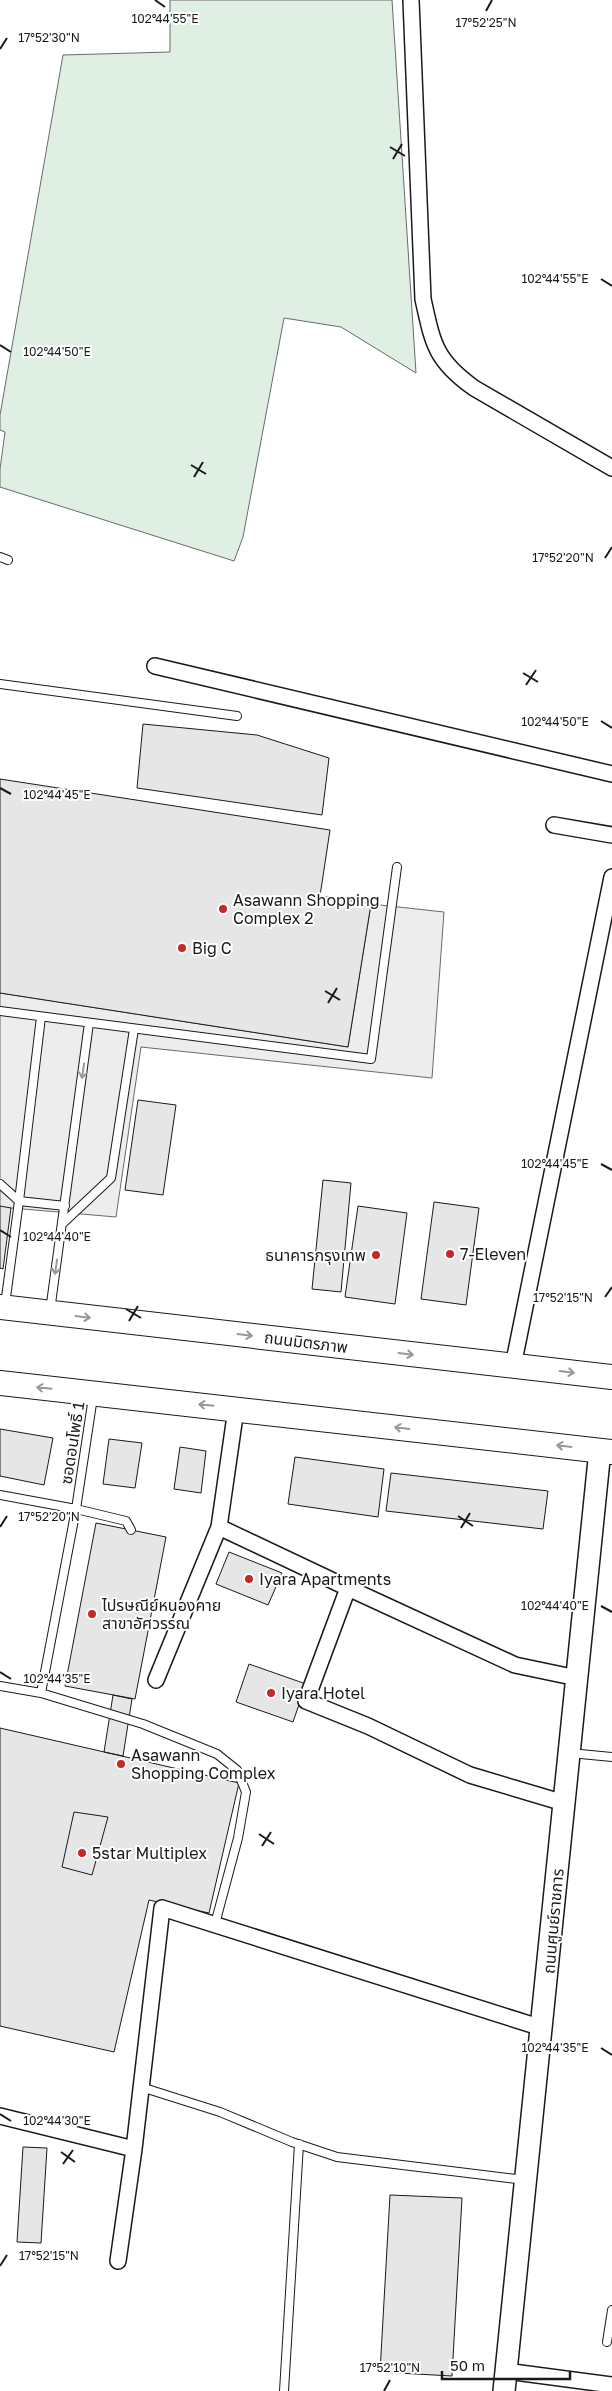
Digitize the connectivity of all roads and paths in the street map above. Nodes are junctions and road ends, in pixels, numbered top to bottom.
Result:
1 (411, 0) edge
2 (612, 468) edge
3 (155, 666) dead end
4 (0, 684) edge
5 (237, 716) dead end
6 (612, 774) edge
7 (554, 825) dead end
8 (612, 835) edge
9 (396, 867) dead end
10 (612, 877) edge
11 (0, 1011) edge
12 (41, 1017) junction
13 (90, 1023) junction
14 (134, 1029) junction
15 (0, 1184) edge
16 (19, 1201) junction
17 (65, 1206) junction
18 (62, 1224) junction
19 (2, 1307) edge
20 (49, 1313) junction
21 (513, 1366) junction
22 (612, 1378) edge
23 (0, 1383) edge
24 (94, 1394) junction
25 (236, 1409) junction
26 (606, 1451) edge
27 (0, 1495) edge
28 (76, 1509) junction
29 (219, 1527) junction
30 (131, 1530) dead end
31 (348, 1588) junction
32 (577, 1678) junction
33 (156, 1680) dead end
34 (0, 1686) edge
35 (42, 1693) junction
36 (570, 1752) junction
37 (612, 1757) edge
38 (564, 1803) junction
39 (215, 1924) junction
40 (542, 2028) junction
41 (141, 2087) junction
42 (0, 2116) edge
43 (299, 2144) junction
44 (134, 2149) junction
45 (526, 2180) junction
46 (118, 2261) dead end
47 (612, 2310) edge
48 (607, 2342) dead end
49 (505, 2381) edge
50 (612, 2385) edge
51 (284, 2391) edge

1 - 2 street
3 - 6 street
4 - 5 lane
7 - 8 street
9 - 14 lane
10 - 21 street
11 - 12 lane
12 - 13 lane
12 - 16 lane
13 - 14 lane
13 -> 17 lane
14 - 18 lane
15 - 16 lane
16 - 17 lane
16 - 19 lane
17 - 18 lane
18 -> 20 lane
19 - 20 main road, ถนนมิตรภาพ
20 -> 21 main road, ถนนมิตรภาพ
21 -> 22 main road, ถนนมิตรภาพ
24 -> 23 main road
25 -> 24 main road
24 - 28 lane, ซอดอนโพธิ์ 1
26 -> 25 main road
25 - 29 street
26 - 32 street, ถนนศูนย์ราชการ
27 - 28 lane, ซอดอนโพธิ์ 1
28 - 30 lane
28 - 35 lane
29 - 31 street
29 - 33 street
31 - 32 street
31 - 38 street
32 - 36 street, ถนนศูนย์ราชการ
34 - 35 lane
35 - 39 lane
36 - 37 lane
36 - 38 street, ถนนศูนย์ราชการ
38 - 40 street, ถนนศูนย์ราชการ
39 - 40 street
39 - 41 street
40 - 45 street, ถนนศูนย์ราชการ
41 - 43 lane
41 - 44 street
42 - 44 street
43 - 45 lane
43 - 51 lane
44 - 46 street
45 - 49 street, ถนนศูนย์ราชการ
47 - 48 lane
49 - 50 street

